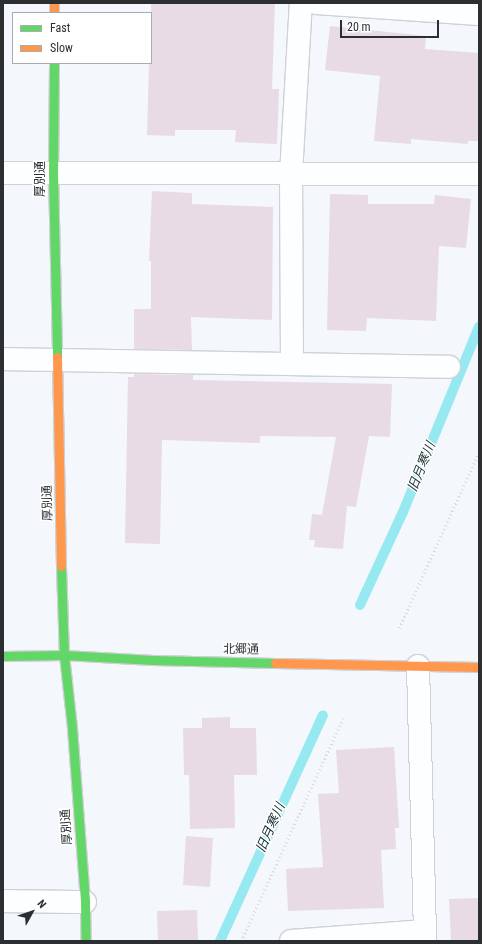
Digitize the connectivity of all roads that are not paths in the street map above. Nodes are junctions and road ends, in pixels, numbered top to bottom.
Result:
1 (301, 3) edge
2 (316, 3) edge
3 (479, 14) edge
4 (54, 64) edge
5 (3, 172) edge
6 (53, 174) junction
7 (291, 174) junction
8 (479, 174) edge
9 (3, 359) edge
10 (57, 359) junction
11 (292, 364) junction
12 (449, 367) dead end
13 (64, 655) junction
14 (3, 656) edge
15 (418, 666) junction
16 (479, 667) edge
17 (3, 901) edge
18 (85, 902) junction
19 (425, 936) edge
20 (86, 941) edge
21 (291, 941) edge

1 - 7 street
2 - 3 street
4 - 6 street, 厚別通
5 - 6 street
6 - 7 street
6 - 10 street, 厚別通
7 - 8 street
7 - 11 street
9 - 10 street
10 - 11 street
10 - 13 street, 厚別通
11 - 12 street
13 - 14 street, 北郷通
13 - 15 street, 北郷通
13 - 18 street, 厚別通
15 - 16 street, 北郷通
15 - 19 street
17 - 18 street
18 - 20 street, 厚別通
19 - 21 street

